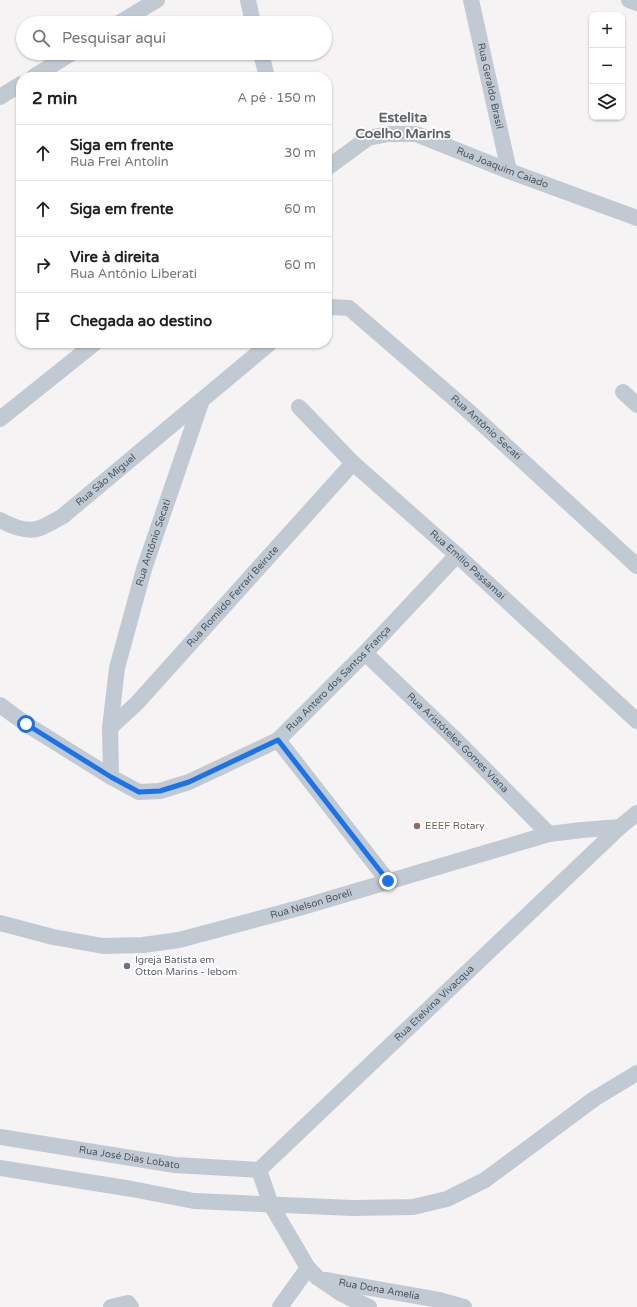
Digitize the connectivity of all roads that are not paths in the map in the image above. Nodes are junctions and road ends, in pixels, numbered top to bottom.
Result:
1 (157, 0) edge
2 (248, 0) edge
3 (471, 0) edge
4 (629, 0) edge
5 (637, 3) edge
6 (131, 16) edge
7 (251, 16) edge
8 (61, 60) edge
9 (263, 60) edge
10 (41, 72) edge
11 (266, 72) edge
12 (16, 87) edge
13 (0, 97) edge
14 (332, 164) edge
15 (510, 171) junction
16 (637, 218) edge
17 (332, 307) edge
18 (89, 348) edge
19 (264, 348) edge
20 (623, 392) dead end
21 (202, 400) junction
22 (637, 405) edge
23 (299, 407) dead end
24 (0, 419) edge
25 (353, 463) junction
26 (0, 520) edge
27 (457, 555) junction
28 (637, 566) edge
29 (365, 653) junction
30 (0, 705) edge
31 (637, 721) edge
32 (110, 728) junction
33 (278, 740) junction
34 (111, 777) junction
35 (637, 813) edge
36 (620, 827) junction
37 (549, 834) junction
38 (388, 881) junction
39 (0, 923) edge
40 (637, 1073) edge
41 (0, 1137) edge
42 (0, 1168) edge
43 (259, 1170) junction
44 (271, 1205) junction
45 (313, 1273) junction
46 (130, 1305) edge
47 (111, 1307) edge
48 (280, 1307) edge
49 (369, 1307) edge
50 (464, 1307) edge

1 - 6 street
2 - 7 street
3 - 15 street, Rua Geraldo Brasil
4 - 5 street
8 - 10 street
9 - 11 street
12 - 13 street
14 - 15 street, Rua Joaquim Caiado
15 - 16 street, Rua Joaquim Caiado
17 - 28 street, Rua Antônio Secati
18 - 24 street
19 - 21 street
20 - 22 street
21 - 26 street, Rua São Miguel
21 - 32 street, Rua Antônio Secati
23 - 25 street, Rua Emílio Passamai
25 - 27 street, Rua Emílio Passamai
25 - 32 street, Rua Romildo Ferrari Beirute
27 - 29 street, Rua Antero dos Santos França
27 - 31 street, Rua Emílio Passamai
29 - 33 street, Rua Antero dos Santos França
29 - 37 street, Rua Aristóteles Gomes Viana
30 - 34 street, Rua Antero dos Santos França
32 - 34 street, Rua Antônio Secati
33 - 34 street, Rua Antero dos Santos França
33 - 38 street
35 - 36 street, Rua Etelvina Vivacqua
36 - 37 street, Rua Nelson Boreli
36 - 43 street, Rua Etelvina Vivacqua
37 - 38 street, Rua Nelson Boreli
38 - 39 street, Rua Nelson Boreli
40 - 44 street
41 - 43 street, Rua José Dias Lobato
42 - 44 street
43 - 44 street
44 - 45 street
45 - 48 street
45 - 49 street
45 - 50 street, Rua Dona Amelia
46 - 47 street

